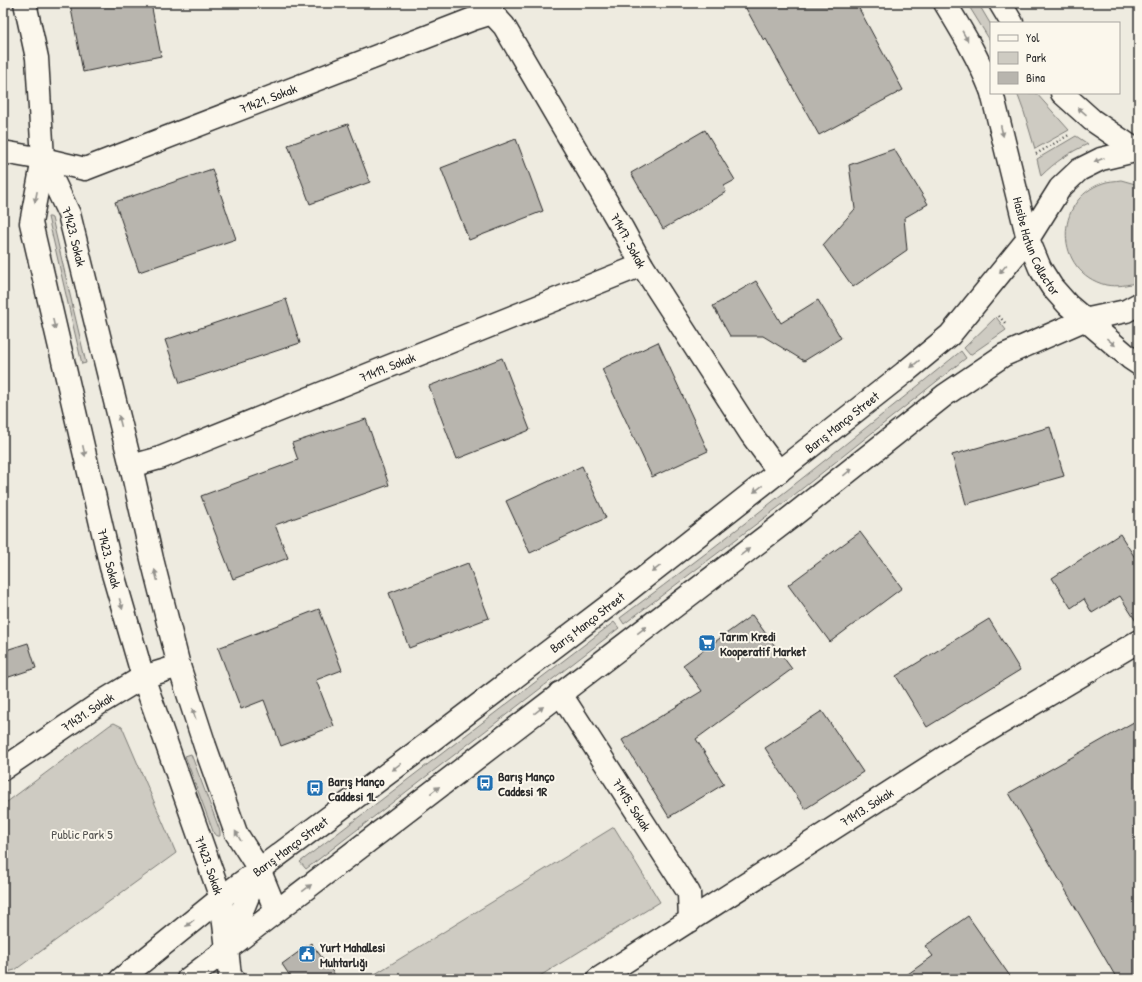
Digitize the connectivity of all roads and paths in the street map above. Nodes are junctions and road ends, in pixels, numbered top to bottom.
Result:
1 (25, 3) edge
2 (945, 3) edge
3 (1000, 3) edge
4 (490, 8) edge
5 (1011, 22) edge
6 (990, 88) edge
7 (992, 94) edge
8 (1063, 94) edge
9 (1072, 133) dead end
10 (1138, 151) edge
11 (3, 152) edge
12 (1036, 154) dead end
13 (43, 159) junction
14 (1028, 239) junction
15 (642, 265) junction
16 (1139, 304) edge
17 (999, 316) dead end
18 (1084, 320) junction
19 (1008, 326) dead end
20 (1139, 364) edge
21 (131, 466) junction
22 (779, 472) junction
23 (1139, 641) edge
24 (179, 666) junction
25 (143, 677) junction
26 (560, 693) junction
27 (3, 769) edge
28 (259, 869) junction
29 (220, 898) junction
30 (245, 904) junction
31 (276, 911) junction
32 (690, 921) junction
33 (227, 949) junction
34 (121, 979) edge
35 (188, 979) edge
36 (233, 979) edge
37 (598, 979) edge

1 - 13 street, 71423. Sokak
2 -> 6 street
3 - 5 street
4 - 13 street, 71421. Sokak
4 - 15 street, 71417. Sokak
7 -> 14 street, Hasibe Hatun Collector
10 -> 8 street
9 - 12 path
10 -> 14 street, Barış Manço Street
11 - 13 street, 71421. Sokak
21 -> 13 street, 71423. Sokak
13 -> 25 street, 71423. Sokak
14 - 18 street, Hasibe Hatun Collector
14 -> 22 street, Barış Manço Street
15 - 21 street, 71419. Sokak
15 - 22 street, 71417. Sokak
16 - 18 street
17 - 19 path
18 -> 20 street, Hasibe Hatun Collector
26 -> 18 street
24 -> 21 street, 71423. Sokak
22 -> 28 street, Barış Manço Street
23 - 32 street, 71413. Sokak
24 - 25 street, 71431. Sokak
28 -> 24 street, 71423. Sokak
25 - 27 street, 71431. Sokak
25 - 29 street, 71423. Sokak
31 -> 26 street
26 - 32 street, 71415. Sokak
28 - 29 street, Barış Manço Street
28 - 30 street
28 - 31 street, 71423. Sokak
29 - 30 street
29 - 33 street, 71423. Sokak
29 -> 34 street, Barış Manço Street
30 - 31 street
30 - 33 street
31 - 33 street
32 - 37 street, 71413. Sokak
33 - 35 street
33 - 36 street, 71423. Sokak

